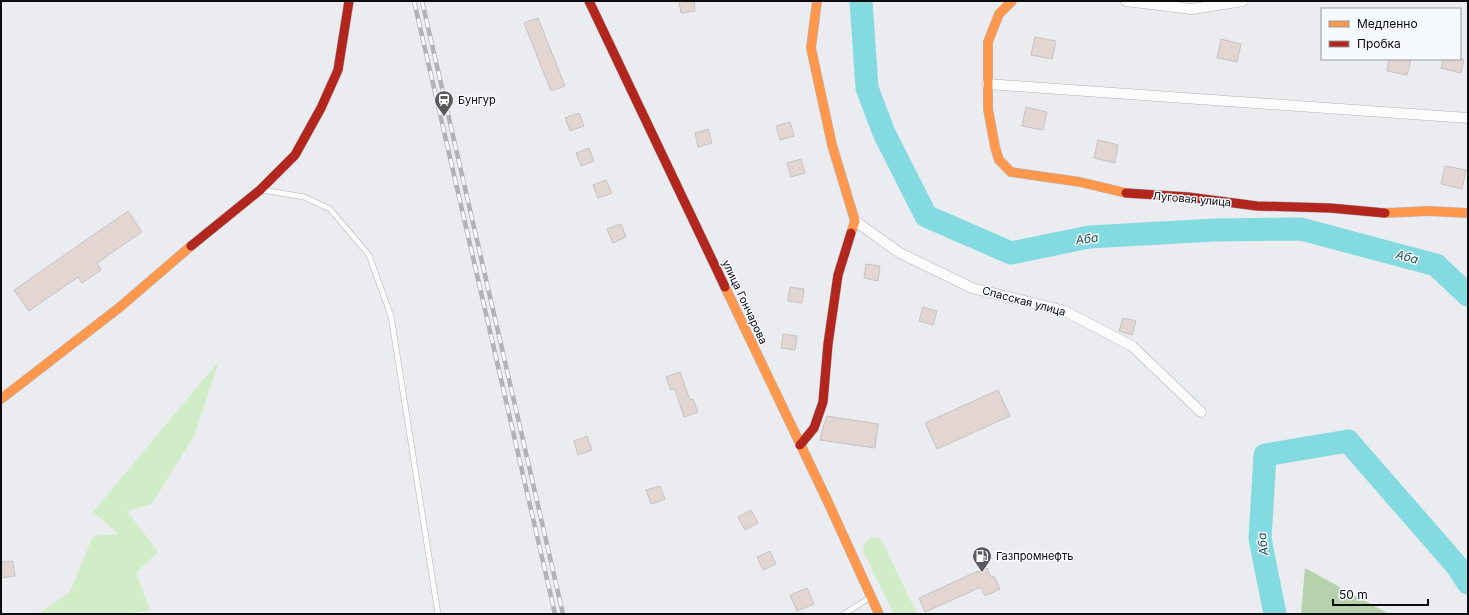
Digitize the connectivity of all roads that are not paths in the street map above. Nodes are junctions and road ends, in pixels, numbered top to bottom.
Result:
1 (349, 1) edge
2 (589, 1) edge
3 (817, 1) edge
4 (1012, 1) edge
5 (1126, 1) edge
6 (1243, 1) edge
7 (987, 84) junction
8 (1468, 118) edge
9 (260, 190) junction
10 (1468, 213) edge
11 (855, 221) junction
12 (1, 399) edge
13 (1201, 412) dead end
14 (800, 445) junction
15 (871, 597) junction
16 (438, 614) edge
17 (844, 614) edge
18 (879, 614) edge

1 - 9 street
2 - 14 street, улица Гончарова
3 - 11 street
4 - 7 street, Луговая улица
5 - 6 street
7 - 8 street
7 - 10 street, Луговая улица
9 - 12 street
9 - 16 lane
11 - 13 street, Спасская улица
11 - 14 street
14 - 15 street, улица Гончарова
15 - 17 lane
15 - 18 street, улица Гончарова

